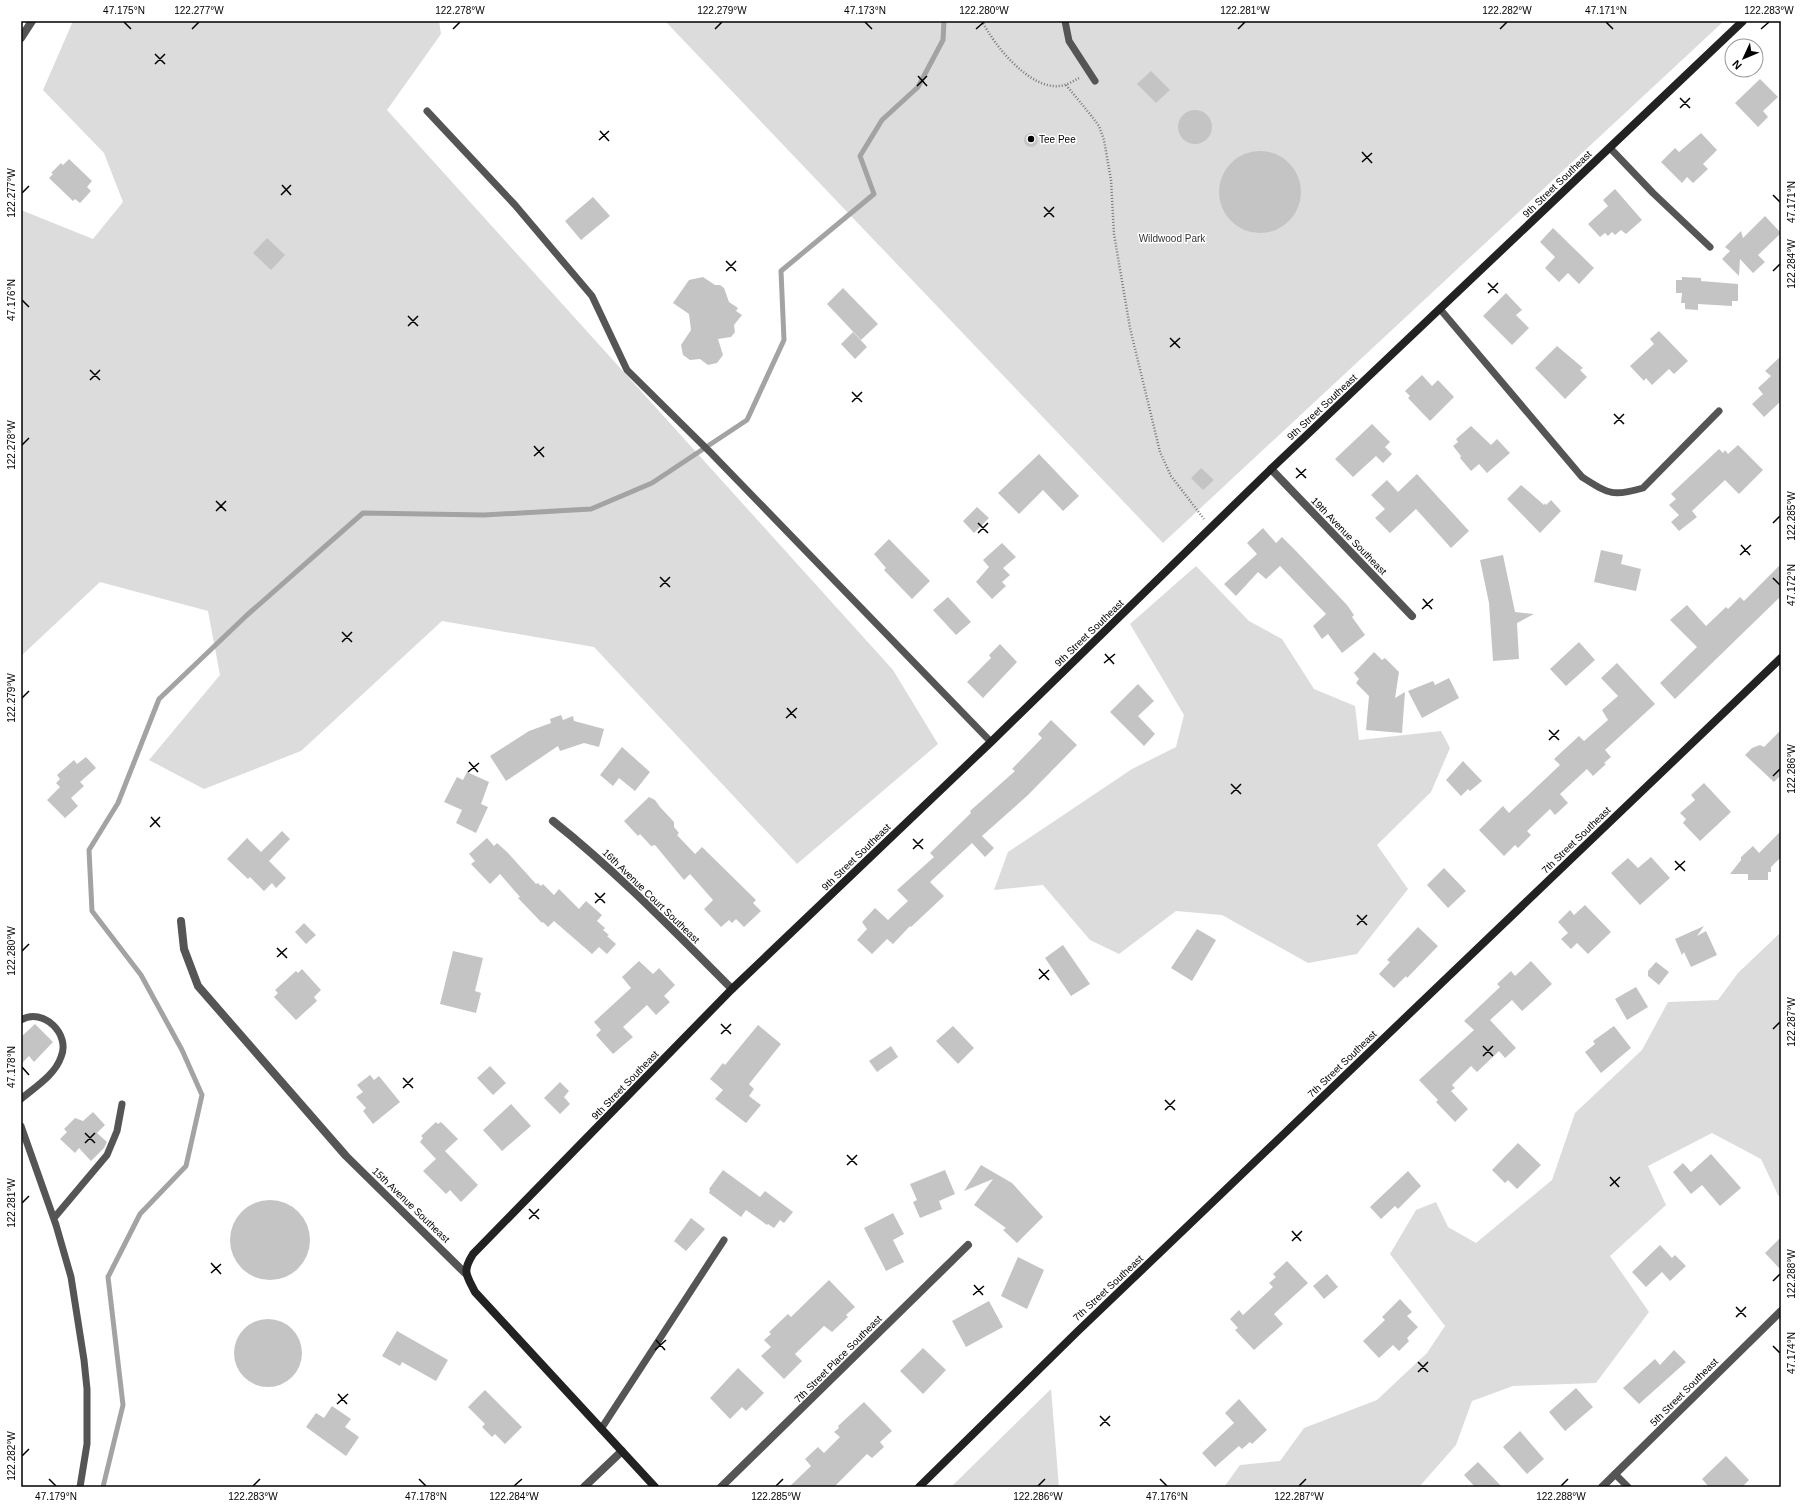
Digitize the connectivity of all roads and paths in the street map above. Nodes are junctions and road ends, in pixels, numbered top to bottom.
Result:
1 (32, 21) edge
2 (982, 21) edge
3 (1065, 21) edge
4 (1743, 21) edge
5 (21, 38) edge
6 (1088, 73) junction
7 (1095, 81) dead end
8 (1066, 85) junction
9 (427, 111) dead end
10 (1610, 148) junction
11 (1710, 247) dead end
12 (1440, 309) junction
13 (1719, 411) dead end
14 (1271, 469) junction
15 (1211, 528) junction
16 (1412, 616) dead end
17 (1781, 658) edge
18 (991, 742) junction
19 (553, 820) dead end
20 (180, 921) dead end
21 (732, 990) junction
22 (21, 1020) edge
23 (21, 1099) edge
24 (122, 1104) dead end
25 (21, 1126) edge
26 (54, 1218) junction
27 (724, 1240) dead end
28 (968, 1245) dead end
29 (465, 1273) junction
30 (1781, 1311) edge
31 (601, 1429) junction
32 (622, 1451) junction
33 (1616, 1474) junction
34 (80, 1487) edge
35 (584, 1487) edge
36 (656, 1487) edge
37 (722, 1487) edge
38 (919, 1487) edge
39 (1602, 1487) edge
40 (1628, 1487) edge

1 - 5 street
2 - 8 path
3 - 6 lane
4 - 10 street, 9th Street Southeast
6 - 7 lane
6 - 8 path
8 - 15 path
9 - 18 lane
10 - 11 lane
10 - 12 street, 9th Street Southeast
12 - 13 lane
12 - 14 street, 9th Street Southeast
14 - 15 street, 9th Street Southeast
14 - 16 street, 19th Avenue Southeast
15 - 18 street, 9th Street Southeast
17 - 38 street, 7th Street Southeast
18 - 21 street, 9th Street Southeast
19 - 21 street, 16th Avenue Court Southeast
20 - 29 street, 15th Avenue Southeast
21 - 29 street, 9th Street Southeast
22 - 23 lane
24 - 26 lane
25 - 26 lane
26 - 34 lane
27 - 31 lane
28 - 37 street, 7th Street Place Southeast
29 - 31 street, 15th Avenue Southeast
30 - 33 street, 5th Street Southeast
31 - 32 street, 15th Avenue Southeast
32 - 35 street
32 - 36 street, 15th Avenue Southeast
33 - 39 street, 5th Street Southeast
33 - 40 lane

